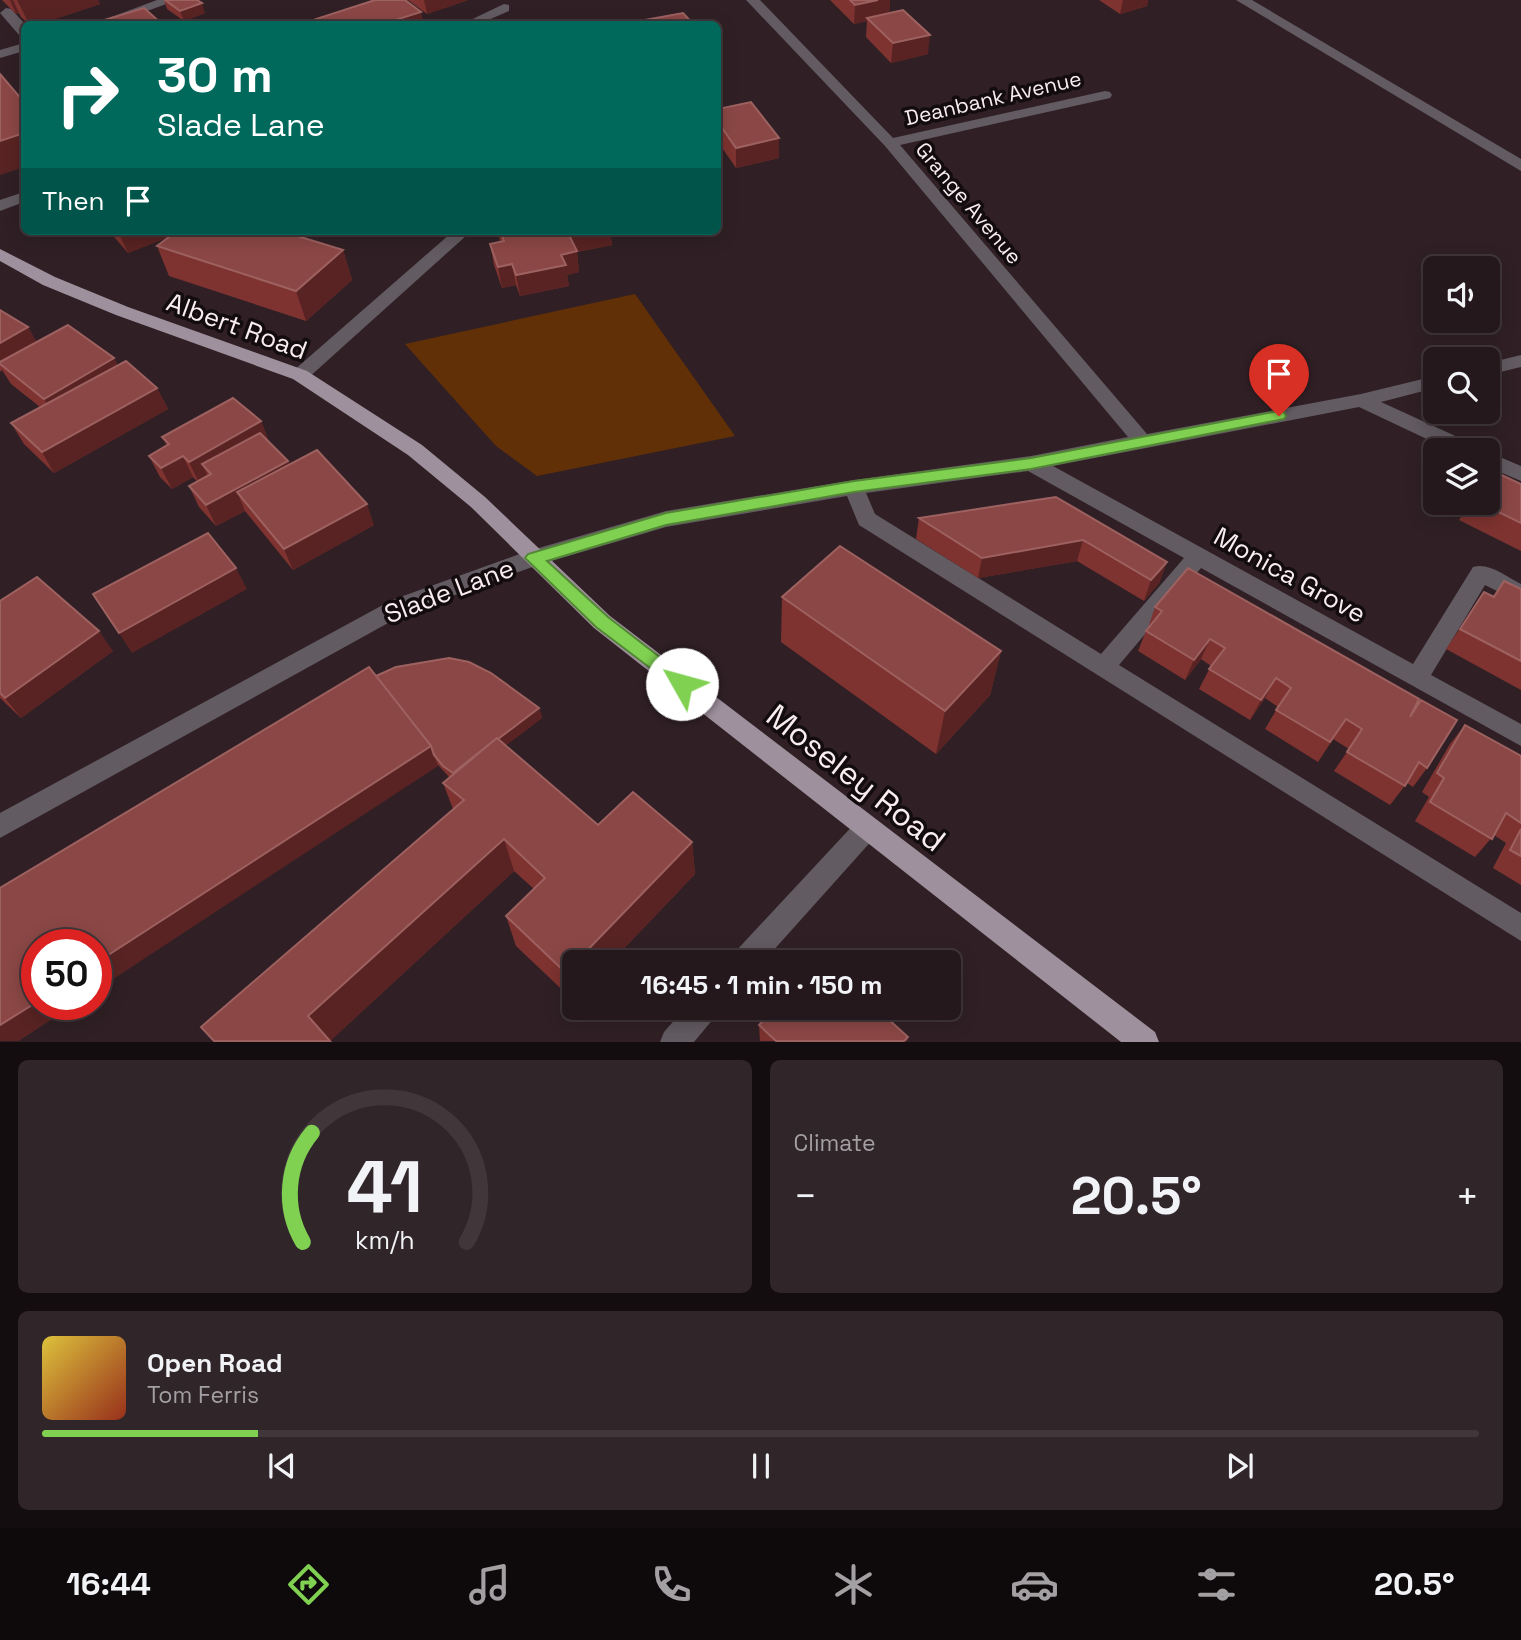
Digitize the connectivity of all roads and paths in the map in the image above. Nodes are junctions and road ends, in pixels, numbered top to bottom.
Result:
1 (170, 0) edge
2 (753, 0) edge
3 (1243, 0) edge
4 (504, 8) dead end
5 (6, 12) dead end
6 (110, 21) edge
7 (476, 21) edge
8 (21, 29) edge
9 (21, 49) edge
10 (0, 54) edge
11 (1105, 94) dead end
12 (890, 143) junction
13 (1521, 166) edge
14 (21, 198) edge
15 (0, 206) edge
16 (459, 235) edge
17 (0, 254) edge
18 (1521, 361) edge
19 (1500, 366) edge
20 (300, 375) junction
21 (1423, 385) edge
22 (1361, 400) junction
23 (1442, 438) edge
24 (1143, 442) junction
25 (1031, 463) junction
26 (1500, 464) edge
27 (1521, 474) edge
28 (854, 486) junction
29 (1198, 556) junction
30 (533, 558) junction
31 (1521, 594) edge
32 (1103, 667) junction
33 (1417, 678) junction
34 (1521, 736) edge
35 (0, 826) edge
36 (866, 829) junction
37 (1521, 928) edge
38 (757, 950) edge
39 (693, 1020) edge
40 (674, 1041) edge
41 (1144, 1041) edge

1 - 6 street
2 - 12 street, Grange Avenue
3 - 13 street
4 - 7 street
5 - 8 street
9 - 10 street
11 - 12 street, Deanbank Avenue
12 - 24 street, Grange Avenue
14 - 15 street
16 - 20 street
17 - 20 main road, Albert Road
18 - 19 street
20 - 30 main road, Albert Road
21 - 22 street, Slade Lane
22 - 23 street
22 - 24 street, Slade Lane
24 - 25 street, Slade Lane
25 - 28 street, Slade Lane
25 - 29 street, Monica Grove
26 - 27 street
28 - 30 street, Slade Lane
28 - 32 street
29 - 32 street
29 - 33 street, Monica Grove
30 - 35 street, Slade Lane
30 - 36 main road, Moseley Road
31 - 33 street
32 - 37 street
33 - 34 street, Monica Grove
36 - 38 street
36 - 41 main road, Moseley Road
39 - 40 street

